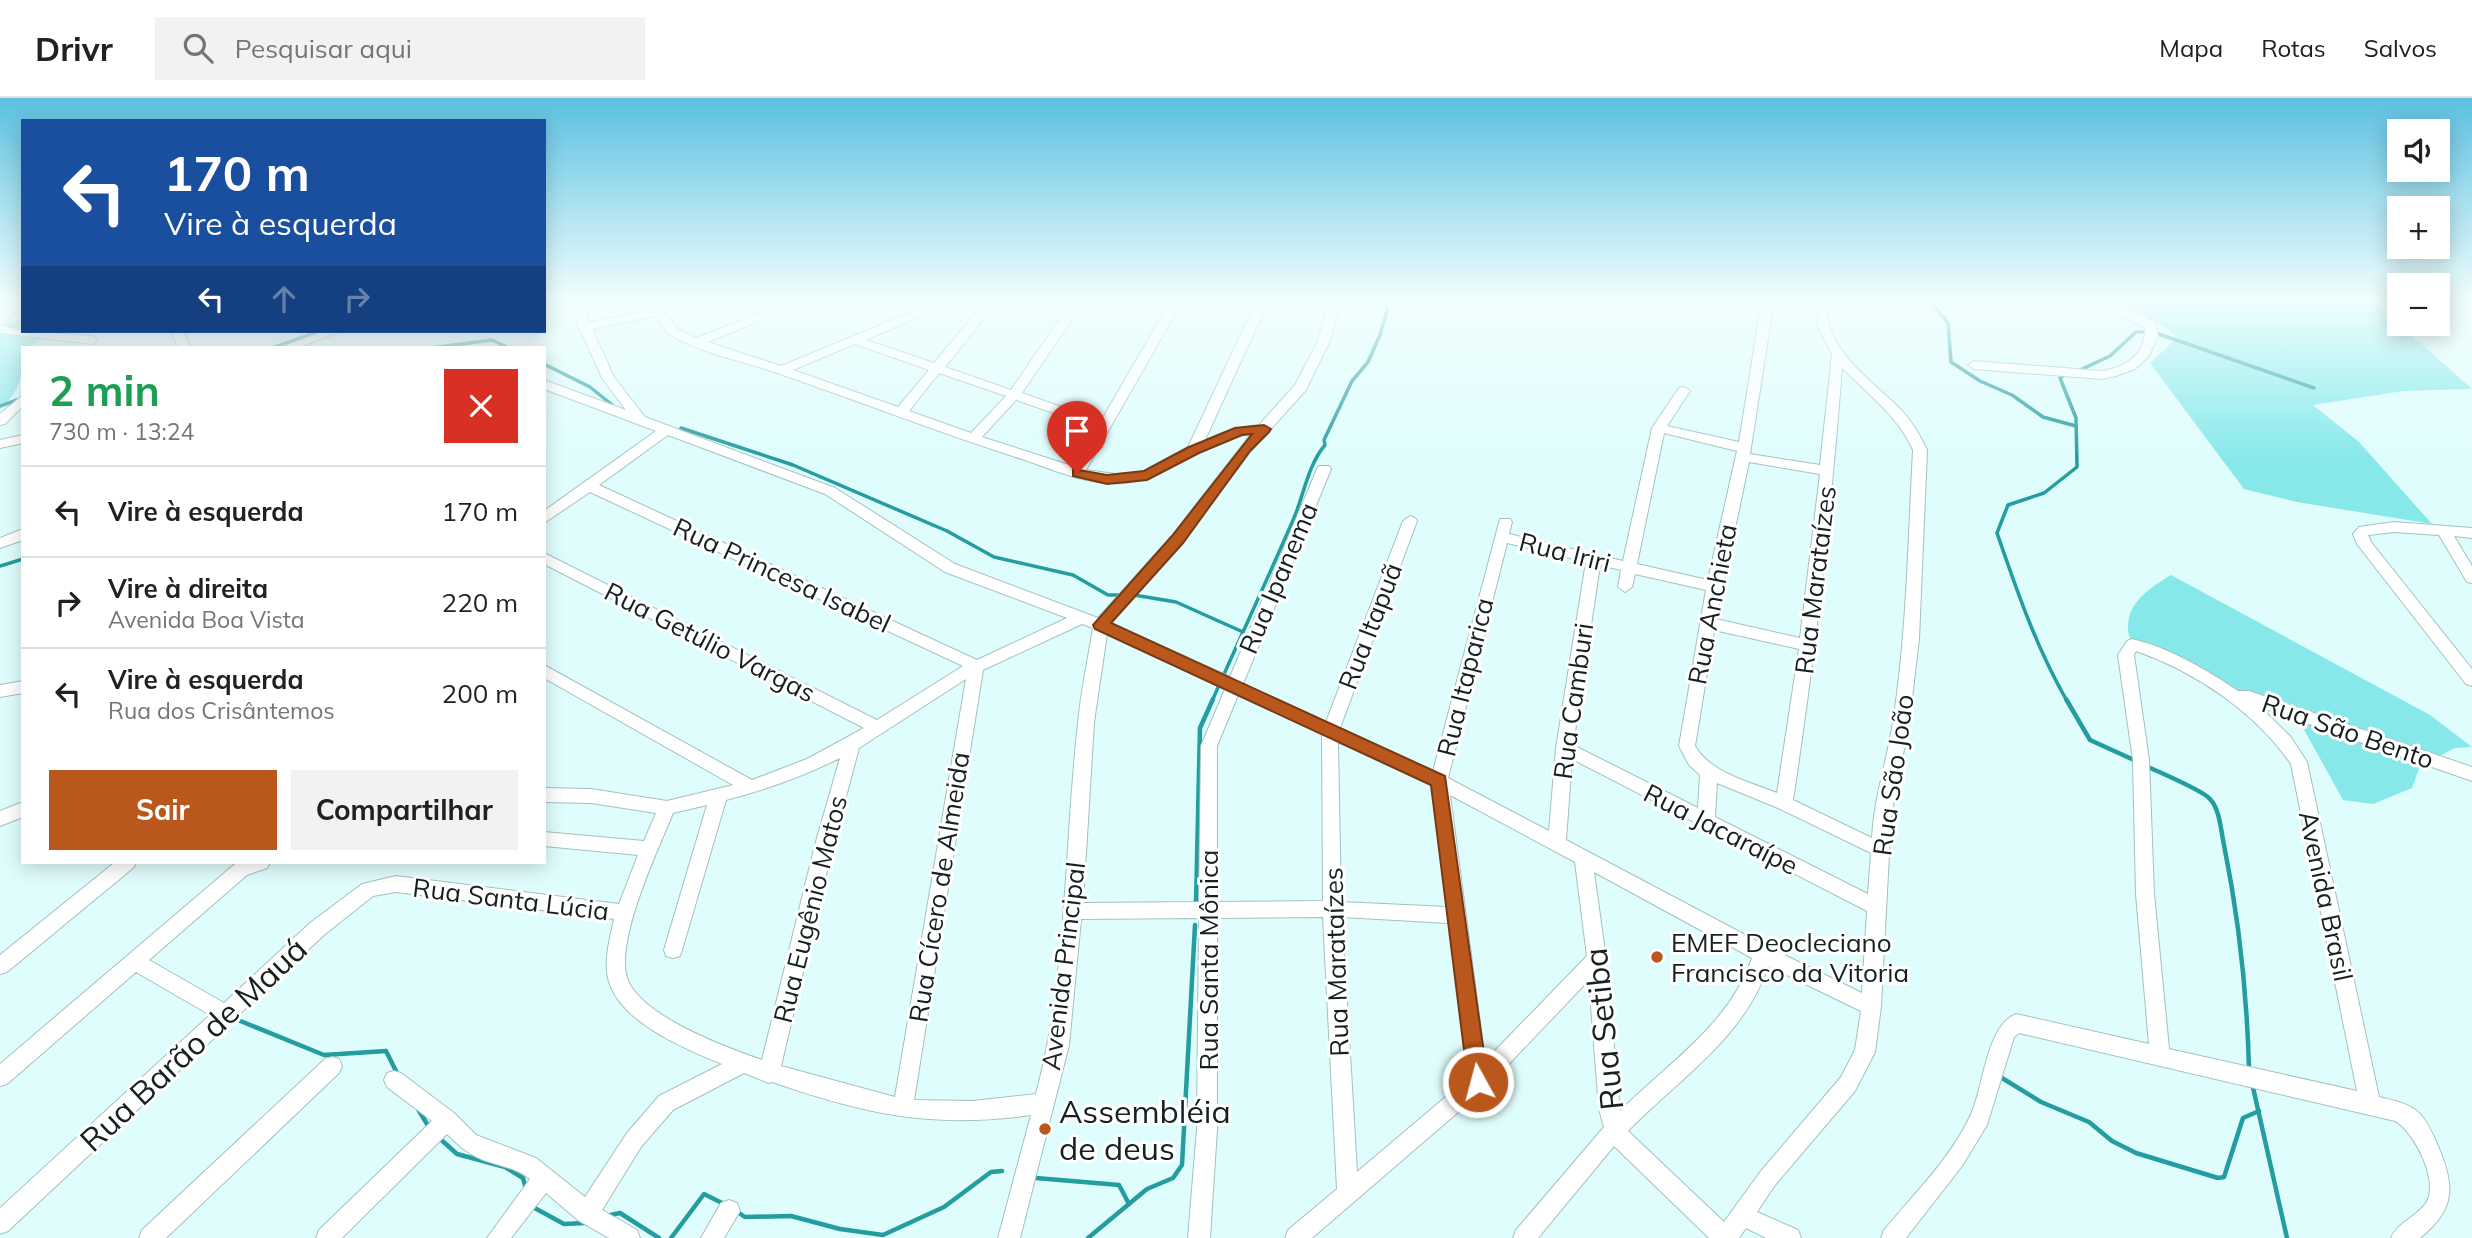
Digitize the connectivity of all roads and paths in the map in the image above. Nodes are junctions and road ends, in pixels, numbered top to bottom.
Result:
1 (598, 353) edge
2 (730, 353) edge
3 (823, 353) edge
4 (895, 353) edge
5 (949, 353) edge
6 (1043, 353) edge
7 (1146, 353) edge
8 (1239, 353) edge
9 (1318, 353) edge
10 (1759, 353) edge
11 (2145, 353) edge
12 (1837, 356) joint
13 (1974, 365) dead end
14 (937, 367) junction
15 (782, 370) junction
16 (546, 385) edge
17 (1684, 391) dead end
18 (1015, 394) junction
19 (21, 401) edge
20 (901, 412) junction
21 (0, 421) edge
22 (642, 422) junction
23 (1104, 426) junction
24 (1659, 428) junction
25 (1264, 429) junction
26 (662, 430) junction
27 (21, 439) edge
28 (973, 439) junction
29 (0, 443) edge
30 (1194, 450) junction
31 (1743, 452) junction
32 (1324, 469) dead end
33 (1828, 471) junction
34 (1077, 473) junction
35 (588, 485) junction
36 (546, 516) edge
37 (1410, 521) dead end
38 (1503, 529) joint
39 (2444, 532) junction
40 (2472, 533) edge
41 (21, 535) edge
42 (0, 543) edge
43 (546, 559) edge
44 (1594, 560) junction
45 (1630, 568) junction
46 (2472, 578) edge
47 (1625, 587) dead end
48 (1714, 587) junction
49 (1082, 617) junction
50 (1707, 624) junction
51 (1101, 625) junction
52 (1807, 645) junction
53 (976, 666) junction
54 (546, 672) edge
55 (2472, 680) edge
56 (21, 687) edge
57 (1233, 687) junction
58 (2224, 688) junction
59 (0, 691) edge
60 (2249, 705) joint
61 (877, 727) junction
62 (1331, 732) junction
63 (852, 744) junction
64 (1564, 748) junction
65 (1709, 773) junction
66 (2472, 774) edge
67 (1439, 781) junction
68 (751, 787) junction
69 (546, 795) edge
70 (718, 797) junction
71 (1784, 803) junction
72 (667, 808) junction
73 (21, 809) edge
74 (0, 818) edge
75 (1706, 821) junction
76 (546, 839) edge
77 (1557, 843) junction
78 (649, 849) junction
79 (1881, 850) junction
80 (1583, 858) junction
81 (126, 864) edge
82 (235, 866) edge
83 (396, 884) joint
84 (1878, 908) junction
85 (1332, 909) junction
86 (1073, 911) junction
87 (1209, 912) junction
88 (626, 914) junction
89 (1456, 915) junction
90 (673, 950) dead end
91 (1763, 954) junction
92 (1597, 959) junction
93 (134, 961) junction
94 (0, 966) edge
95 (1871, 1007) junction
96 (225, 1014) junction
97 (2160, 1055) junction
98 (743, 1063) junction
99 (332, 1066) dead end
100 (769, 1074) junction
101 (0, 1077) edge
102 (394, 1080) dead end
103 (1478, 1082) junction
104 (1044, 1102) junction
105 (2370, 1104) junction
106 (903, 1108) junction
107 (447, 1120) junction
108 (1615, 1130) junction
109 (545, 1177) junction
110 (1348, 1192) junction
111 (729, 1211) dead end
112 (587, 1213) junction
113 (1741, 1215) junction
114 (0, 1223) edge
115 (150, 1238) edge
116 (327, 1238) edge
117 (498, 1238) edge
118 (629, 1238) edge
119 (712, 1238) edge
120 (1009, 1238) edge
121 (1199, 1238) edge
122 (1296, 1238) edge
123 (1524, 1238) edge
124 (1725, 1238) edge
125 (1790, 1238) edge
126 (1892, 1238) edge
127 (2402, 1238) edge

1 - 22 street
2 - 15 street
3 - 15 street
4 - 14 street
5 - 14 street
6 - 18 street
7 - 23 street
8 - 30 street
9 - 25 street
10 - 31 street, Rua Anchieta
11 - 13 street
12 - 33 street, Rua Marataízes
12 - 79 street, Rua São João
14 - 18 street
14 - 20 street
15 - 20 street
16 - 22 street
17 - 24 street
18 - 23 street
18 - 28 street
19 - 21 street
20 - 28 street
22 - 26 street
23 - 34 street
24 - 31 street
24 - 45 street
25 - 30 street
25 - 51 street
26 - 35 street
26 - 49 street
27 - 29 street
28 - 34 street
30 - 34 street
31 - 33 street
31 - 48 street, Rua Anchieta
32 - 57 street, Rua Ipanema
33 - 52 street, Rua Marataízes
35 - 36 street
35 - 53 street, Rua Princesa Isabel
37 - 62 street, Rua Itapuã
38 - 44 street, Rua Iriri
38 - 67 street, Rua Itaparica
39 - 40 street
39 - 46 street
39 - 55 street
41 - 42 street
43 - 61 street, Rua Getúlio Vargas
44 - 45 street, Rua Iriri
44 - 64 street, Rua Camburi
45 - 47 street
45 - 48 street, Rua Iriri
48 - 50 street, Rua Anchieta
49 - 51 street
49 - 53 street
50 - 52 street
50 - 65 street, Rua Anchieta
51 - 57 street
51 - 86 street, Avenida Principal
52 - 71 street, Rua Marataízes
53 - 61 street
53 - 106 street, Rua Cícero de Almeida
54 - 68 street
56 - 59 street
57 - 62 street
57 - 87 street, Rua Santa Mônica
58 - 60 street, Rua São Bento
58 - 66 street, Rua São Bento
58 - 97 street, Rua São Bento
60 - 105 street, Avenida Brasil
61 - 63 street
62 - 67 street
62 - 85 street, Rua Marataízes
63 - 68 street
63 - 100 street, Rua Eugênio Matos
64 - 75 street, Rua Jacaraípe
64 - 77 street, Rua Camburi
65 - 71 street
65 - 75 street
67 - 77 street
67 - 89 street, Rua Itaparica
68 - 70 street
69 - 72 street
70 - 72 street
70 - 90 street
71 - 79 street
72 - 78 street
73 - 74 street
75 - 84 street, Rua Jacaraípe
76 - 78 street
77 - 80 street
78 - 88 street
79 - 84 street, Rua São João
80 - 91 street
80 - 92 street, Rua Setiba
81 - 94 street
82 - 93 street
83 - 88 street, Rua Santa Lúcia
83 - 96 street, Rua Barão de Mauá
84 - 95 street, Rua São João
85 - 87 street
85 - 89 street
85 - 110 street, Rua Marataízes
86 - 87 street
86 - 104 street, Avenida Principal
87 - 121 street, Rua Santa Mônica
88 - 98 street
89 - 103 street, Rua Itaparica
91 - 95 street
91 - 108 street
92 - 103 street
92 - 108 street, Rua Setiba
93 - 96 street
93 - 101 street
95 - 113 street, Rua São João
96 - 114 street, Rua Barão de Mauá
97 - 105 street
97 - 126 street
98 - 100 street
98 - 112 street
99 - 115 street
100 - 106 street
102 - 107 street
103 - 110 street
104 - 106 street
104 - 120 street, Avenida Principal
105 - 127 street
107 - 109 street
107 - 116 street
108 - 123 street
108 - 124 street, Rua Setiba
109 - 112 street
109 - 117 street
110 - 122 street
111 - 119 street
112 - 118 street
113 - 124 street, Rua São João
113 - 125 street

